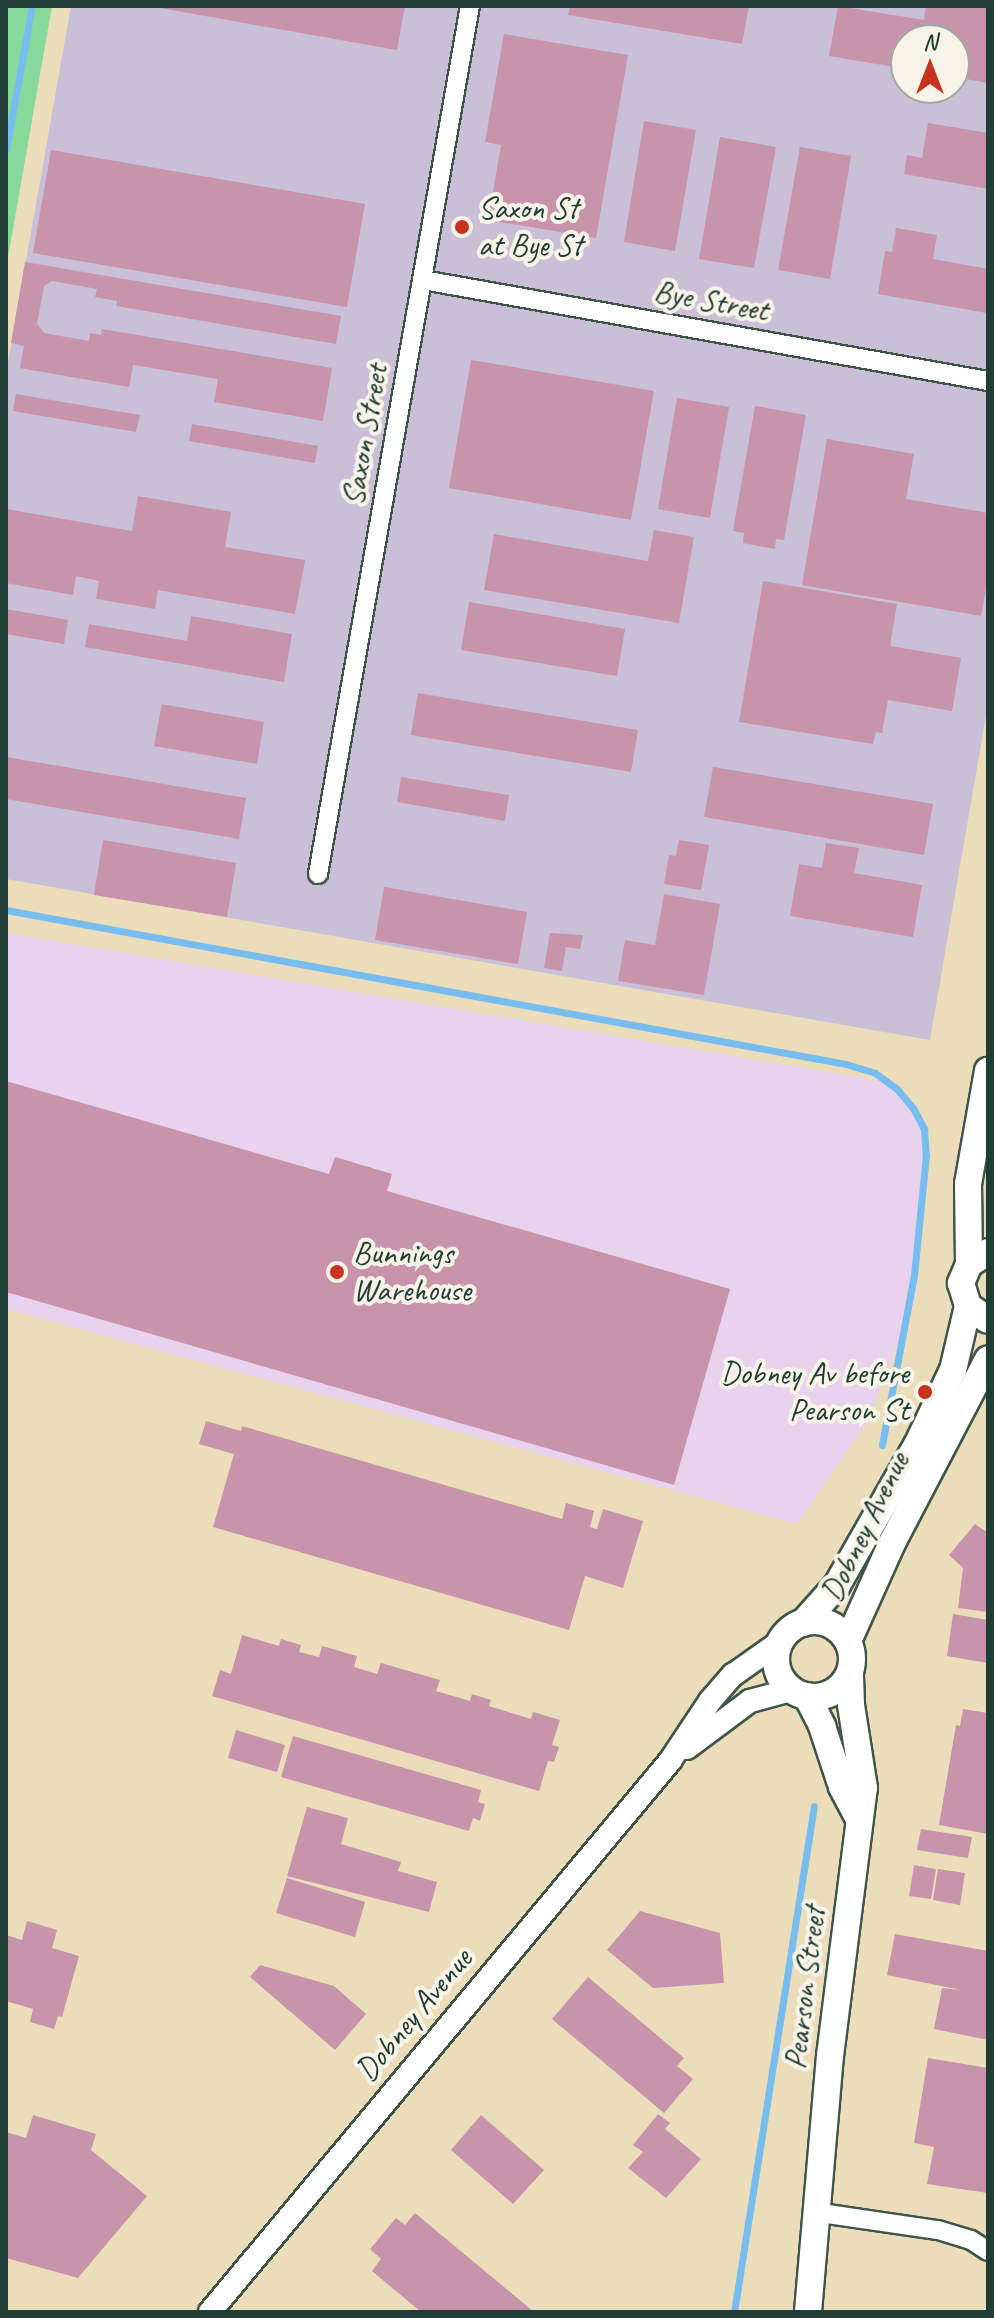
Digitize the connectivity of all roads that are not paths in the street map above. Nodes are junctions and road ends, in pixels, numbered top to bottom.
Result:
1 (470, 6) edge
2 (423, 280) junction
3 (988, 381) edge
4 (318, 874) dead end
5 (988, 1071) edge
6 (977, 1132) junction
7 (988, 1174) edge
8 (979, 1258) edge
9 (978, 1313) edge
10 (988, 1359) edge
11 (803, 1623) junction
12 (781, 1641) junction
13 (848, 1641) junction
14 (850, 1674) junction
15 (799, 1693) junction
16 (670, 1761) junction
17 (859, 1819) junction
18 (814, 2212) junction
19 (988, 2251) edge
20 (210, 2312) edge
21 (808, 2312) edge

1 - 2 street, Saxon Street
2 - 3 street, Bye Street
2 - 4 street, Saxon Street
5 - 6 main road
6 - 7 main road
6 - 8 main road
8 - 9 main road, Dobney Avenue
9 - 11 main road, Dobney Avenue
10 - 13 main road, Dobney Avenue
11 - 12 main road
11 - 13 main road
12 - 15 main road
12 - 16 street, Dobney Avenue
13 - 14 main road
14 - 15 main road
14 - 17 main road, Pearson Street
15 - 16 street, Dobney Avenue
15 - 17 main road
16 - 20 street, Dobney Avenue
17 - 18 main road, Pearson Street
18 - 19 street
18 - 21 main road, Pearson Street

